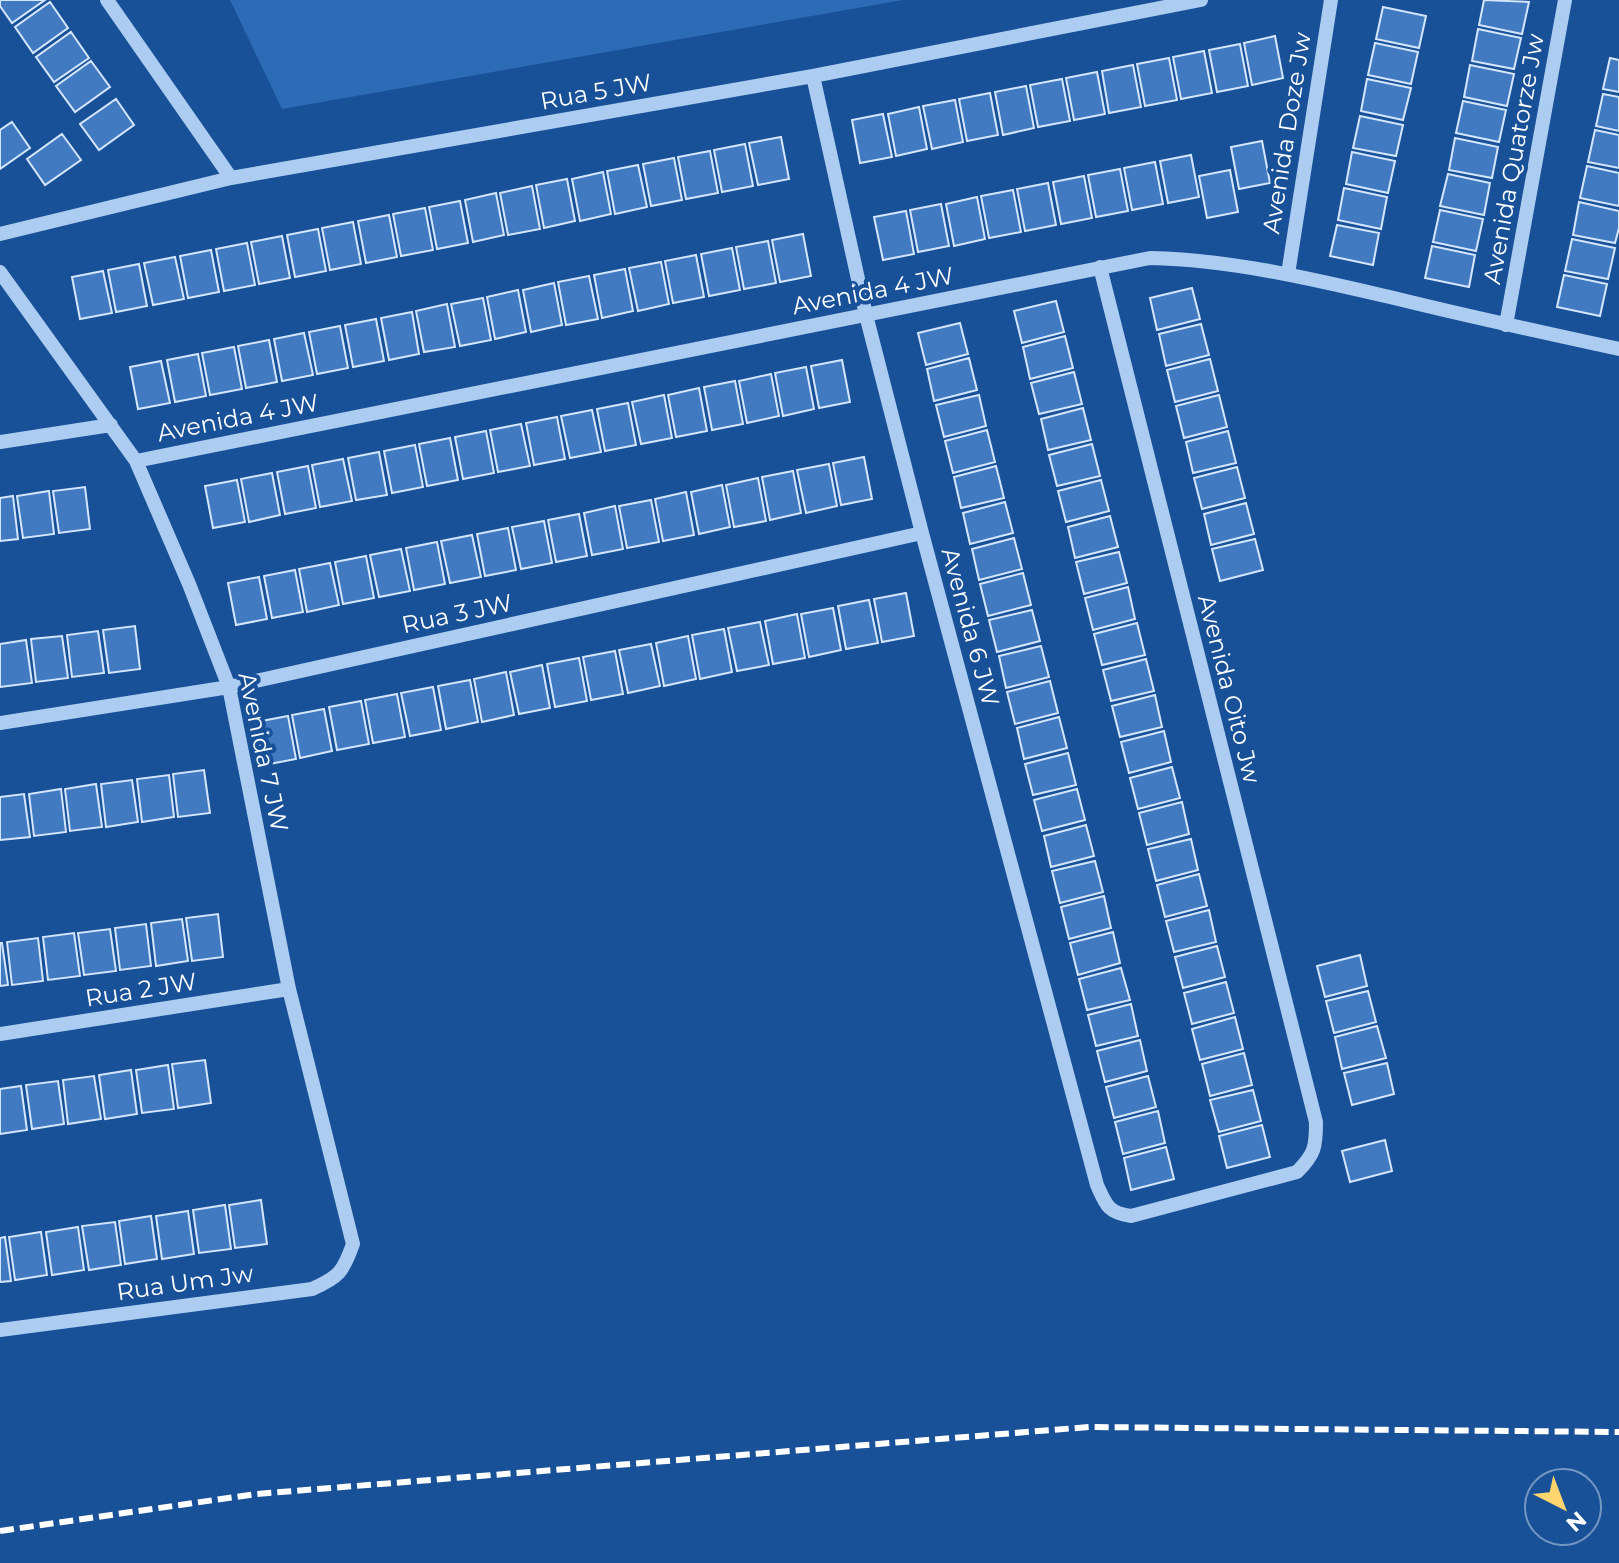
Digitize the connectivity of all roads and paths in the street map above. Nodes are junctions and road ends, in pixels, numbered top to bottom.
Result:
1 (107, 0) edge
2 (1201, 0) edge
3 (1331, 0) edge
4 (1565, 0) edge
5 (813, 76) junction
6 (231, 178) junction
7 (0, 234) edge
8 (1100, 267) junction
9 (0, 272) edge
10 (1288, 274) junction
11 (866, 315) junction
12 (1506, 325) junction
13 (1619, 349) edge
14 (111, 425) junction
15 (0, 442) edge
16 (136, 461) junction
17 (922, 533) junction
18 (229, 687) junction
19 (0, 723) edge
20 (289, 989) junction
21 (0, 1034) edge
22 (1097, 1185) joint
23 (353, 1244) joint
24 (0, 1330) edge

1 - 6 street
2 - 5 street, Rua 5 JW
3 - 10 street, Avenida Doze Jw
4 - 12 street, Avenida Quatorze Jw
5 - 6 street, Rua 5 JW
5 - 11 street, Avenida 6 JW
6 - 7 street, Rua 5 JW
8 - 10 street, Avenida 4 JW
8 - 11 street, Avenida 4 JW
8 - 22 street, Avenida Oito Jw
9 - 14 street, Avenida 7 JW
10 - 12 street, Avenida 4 JW
11 - 16 street, Avenida 4 JW
11 - 17 street, Avenida 6 JW
12 - 13 street, Avenida 4 JW
14 - 15 street
14 - 16 street, Avenida 7 JW
16 - 18 street, Avenida 7 JW
17 - 18 street, Rua 3 JW
17 - 22 street, Avenida 6 JW
18 - 19 street, Rua 3 JW
18 - 20 street, Avenida 7 JW
20 - 21 street, Rua 2 JW
20 - 23 street, Avenida 7 JW
23 - 24 street, Rua Um Jw

